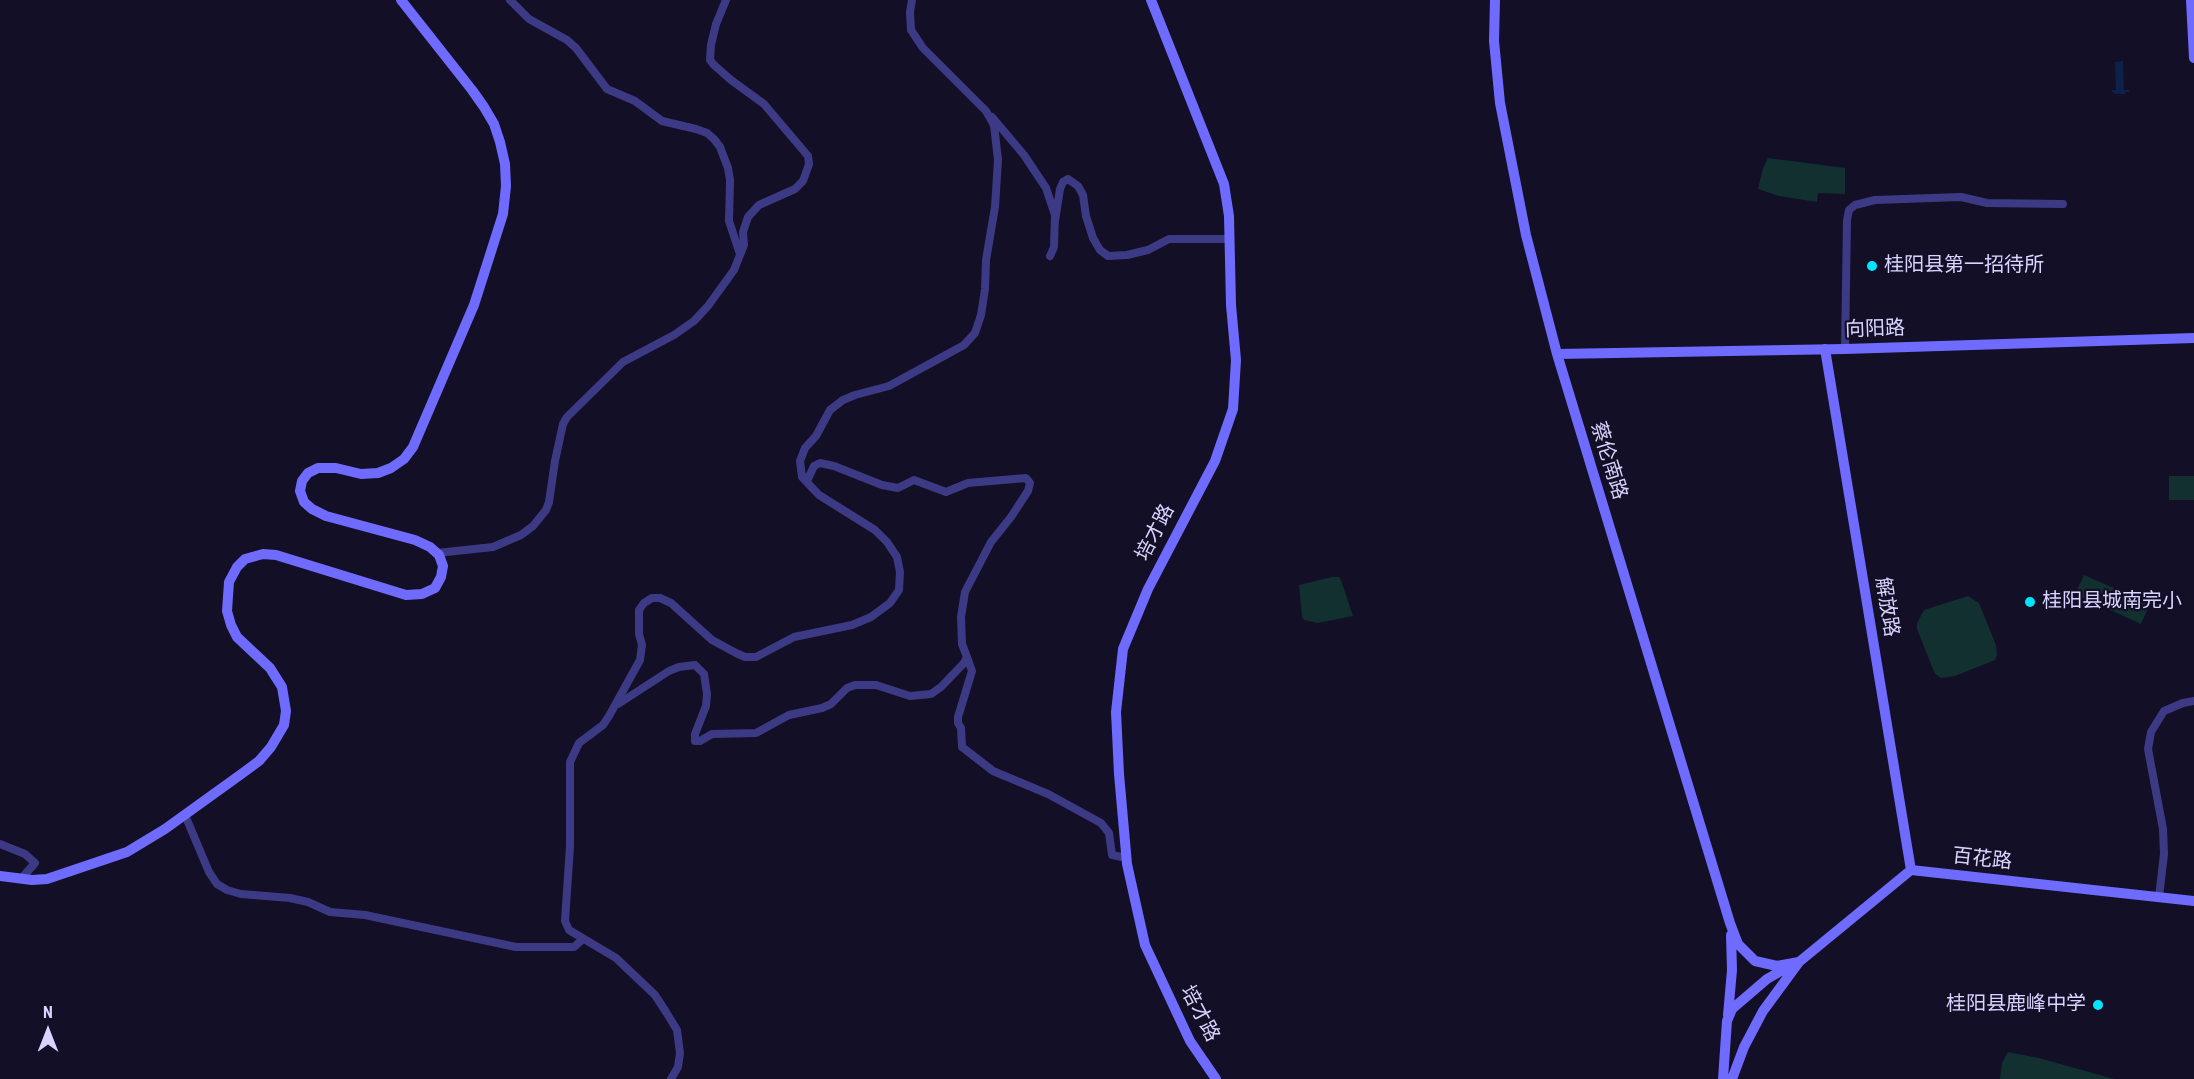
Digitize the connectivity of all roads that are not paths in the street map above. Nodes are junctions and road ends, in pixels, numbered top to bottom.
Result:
1 (401, 0) edge
2 (510, 0) edge
3 (726, 0) edge
4 (912, 0) edge
5 (1151, 0) edge
6 (1495, 0) edge
7 (2191, 0) edge
8 (2194, 58) edge
9 (987, 112) junction
10 (2063, 204) dead end
11 (1055, 220) junction
12 (1230, 239) junction
13 (740, 254) junction
14 (1050, 256) dead end
15 (2194, 338) edge
16 (1825, 349) junction
17 (1845, 349) junction
18 (1557, 354) junction
19 (807, 481) junction
20 (437, 553) junction
21 (967, 657) junction
22 (2194, 702) edge
23 (616, 705) junction
24 (185, 815) junction
25 (0, 844) edge
26 (1127, 858) junction
27 (1911, 870) junction
28 (0, 876) edge
29 (21, 879) junction
30 (2159, 897) junction
31 (2194, 901) edge
32 (1730, 923) junction
33 (584, 939) junction
34 (1799, 962) junction
35 (1727, 1021) junction
36 (671, 1079) edge
37 (1216, 1079) edge
38 (1723, 1079) edge
39 (1732, 1079) edge

1 - 20 street
2 - 13 street
3 - 13 street
4 - 9 street
5 - 12 street, 培才路
6 - 18 street, 蔡伦南路
7 - 8 street
9 - 11 street
9 - 19 street
10 - 17 street
11 - 12 street
11 - 14 street
12 - 26 street, 培才路
13 - 20 street
15 - 17 street, 向阳路
16 - 17 street, 向阳路
16 - 18 street, 向阳路
16 - 27 street, 解放路
18 - 32 street, 蔡伦南路
19 - 21 street
19 - 23 street
20 - 24 street
21 - 23 street
21 - 26 street
22 - 30 street
23 - 33 street
24 - 29 street
24 - 33 street
25 - 29 street
26 - 37 street, 培才路
27 - 30 street, 百花路
27 - 34 street
28 - 29 street
30 - 31 street, 百花路
32 - 34 street, 蔡伦南路
32 - 35 street, 蔡伦南路
33 - 36 street
34 - 35 street
34 - 39 street
35 - 38 street

